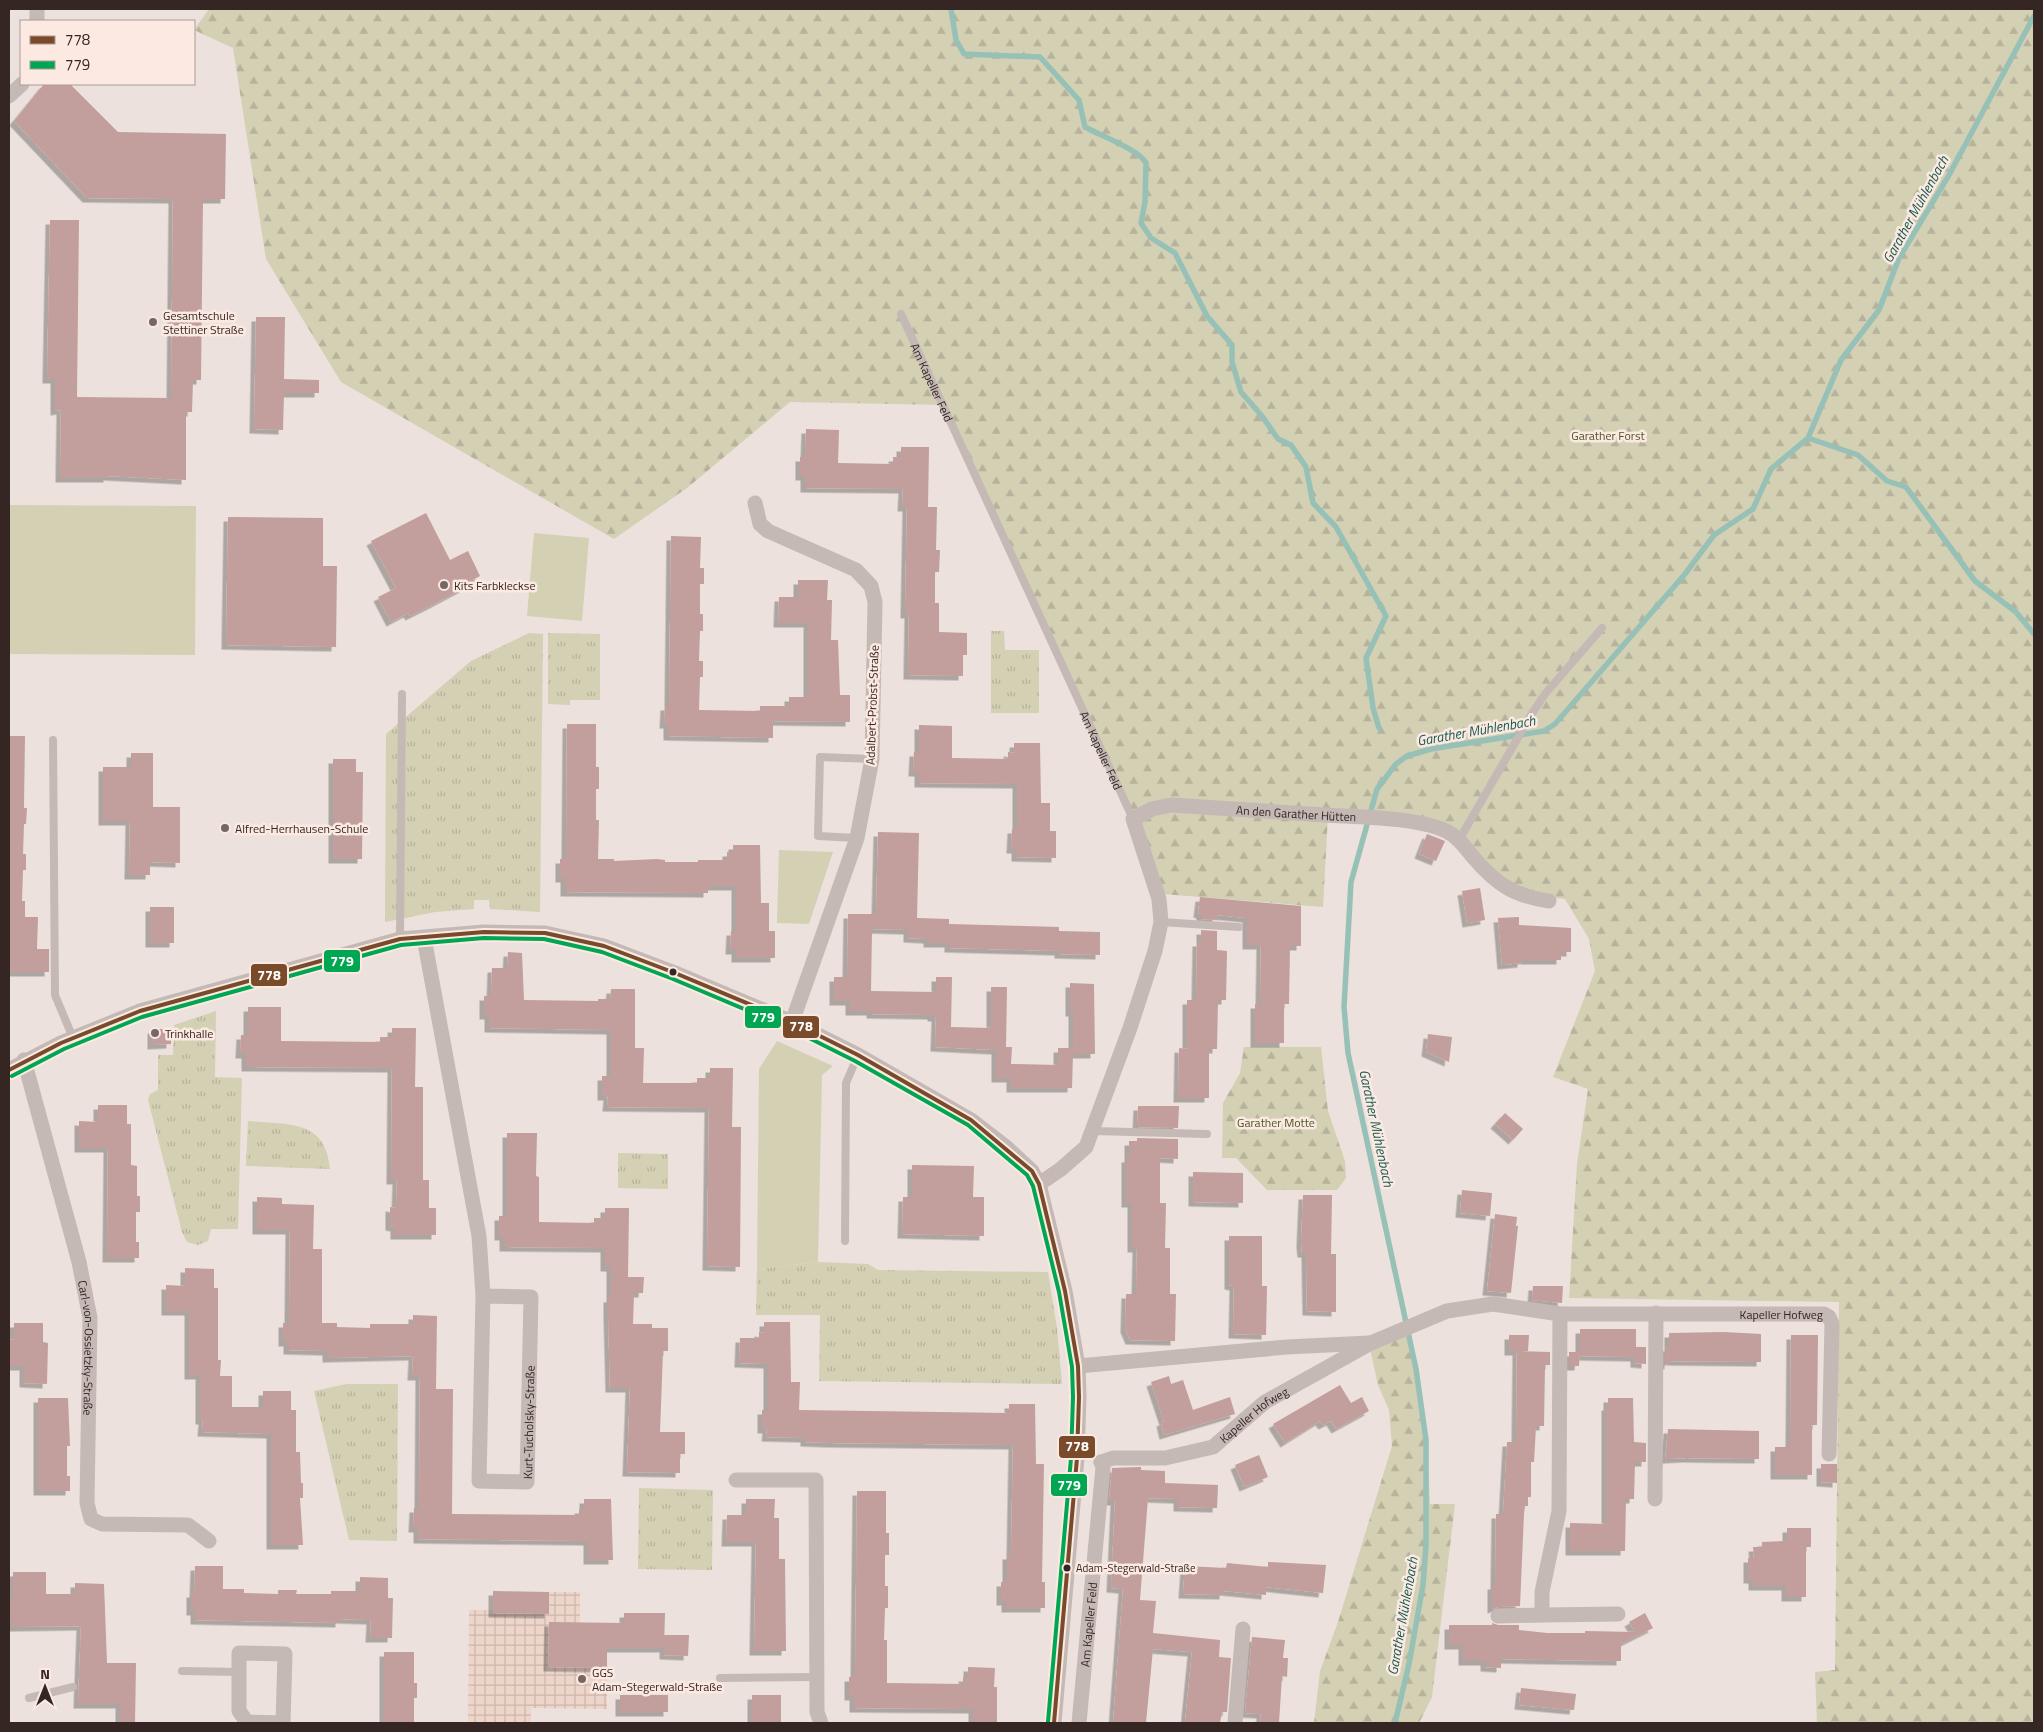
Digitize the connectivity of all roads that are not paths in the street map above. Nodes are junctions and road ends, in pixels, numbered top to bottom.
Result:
1 (21, 85) edge
2 (9, 96) edge
3 (901, 314) dead end
4 (755, 503) dead end
5 (1602, 628) dead end
6 (402, 694) dead end
7 (53, 740) dead end
8 (872, 759) junction
9 (1133, 819) junction
10 (857, 838) junction
11 (1459, 840) junction
12 (1549, 901) dead end
13 (1161, 922) junction
14 (1239, 927) dead end
15 (424, 938) junction
16 (400, 940) junction
17 (792, 1022) junction
18 (73, 1038) junction
19 (858, 1055) junction
20 (24, 1060) junction
21 (9, 1070) edge
22 (1093, 1131) junction
23 (1207, 1134) dead end
24 (1040, 1184) junction
25 (845, 1241) dead end
26 (483, 1296) junction
27 (1656, 1313) junction
28 (1560, 1314) junction
29 (1371, 1343) junction
30 (1078, 1366) junction
31 (1829, 1454) dead end
32 (1077, 1458) junction
33 (1101, 1462) junction
34 (736, 1480) dead end
35 (1655, 1500) dead end
36 (209, 1541) dead end
37 (1618, 1614) dead end
38 (1542, 1615) junction
39 (1498, 1616) dead end
40 (1243, 1629) dead end
41 (182, 1671) dead end
42 (239, 1672) junction
43 (816, 1676) junction
44 (720, 1678) dead end
45 (73, 1687) dead end
46 (28, 1698) dead end
47 (283, 1723) edge
48 (821, 1723) edge
49 (1054, 1723) edge
50 (1079, 1723) edge
51 (1235, 1723) edge

1 - 2 street
3 - 9 lane, Am Kapeller Feld
4 - 8 street, Adalbert-Probst-Straße
5 - 11 lane
6 - 16 lane
7 - 18 lane
8 - 10 street, Adalbert-Probst-Straße
8 - 10 lane
9 - 11 street, An den Garather Hütten
9 - 13 street, Am Kapeller Feld
10 - 17 street, Adalbert-Probst-Straße
11 - 12 street, An den Garather Hütten
13 - 14 lane
13 - 22 street, Am Kapeller Feld
15 - 16 street
15 - 17 street
15 - 26 street, Kurt-Tucholsky-Straße
16 - 18 street
17 - 19 street
18 - 20 street
19 - 24 street
19 - 25 lane
20 - 21 street
20 - 36 street, Carl-von-Ossietzky-Straße
22 - 23 lane
22 - 24 street, Am Kapeller Feld
24 - 30 street
26 - 26 street, Kurt-Tucholsky-Straße
27 - 28 street, Kapeller Hofweg
27 - 31 street, Kapeller Hofweg
27 - 35 street
28 - 29 street, Kapeller Hofweg
28 - 38 street
29 - 30 street, Kapeller Hofweg
29 - 33 street, Kapeller Hofweg
30 - 32 street
32 - 33 street
32 - 49 street
33 - 50 street, Am Kapeller Feld
34 - 43 street
37 - 38 street
38 - 39 street
40 - 51 street
41 - 42 lane
42 - 47 street
42 - 47 street
43 - 44 lane
43 - 48 street
45 - 46 lane

